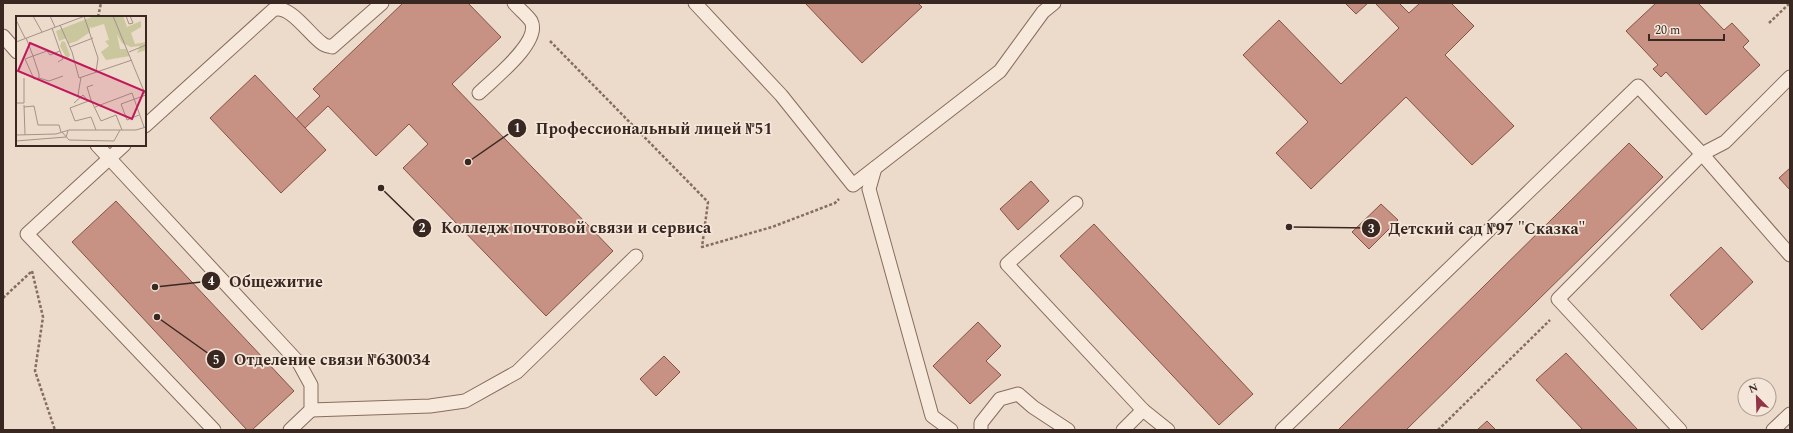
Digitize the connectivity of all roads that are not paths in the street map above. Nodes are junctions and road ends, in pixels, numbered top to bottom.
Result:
1 (382, 3) edge
2 (514, 3) edge
3 (695, 3) edge
4 (1054, 3) edge
5 (1044, 8) edge
6 (3, 36) edge
7 (16, 51) edge
8 (1790, 77) edge
9 (479, 93) dead end
10 (146, 125) edge
11 (99, 146) edge
12 (123, 146) edge
13 (1702, 154) junction
14 (109, 158) junction
15 (875, 168) junction
16 (1076, 203) dead end
17 (1790, 255) edge
18 (636, 256) dead end
19 (311, 410) junction
20 (1143, 410) junction
21 (1790, 414) edge
22 (214, 430) edge
23 (290, 430) edge
24 (951, 430) edge
25 (981, 430) edge
26 (1068, 430) edge
27 (1123, 430) edge
28 (1168, 430) edge
29 (1282, 430) edge
30 (1680, 430) edge
31 (1773, 430) edge

1 - 10 lane
2 - 9 lane
3 - 15 lane
4 - 5 lane
5 - 15 lane
6 - 7 lane
8 - 13 lane
11 - 14 lane
12 - 14 lane
13 - 17 lane
13 - 29 lane
13 - 30 lane
14 - 19 lane
14 - 22 lane
15 - 24 lane
16 - 20 lane
18 - 19 lane
19 - 23 lane
20 - 27 lane
20 - 28 lane
21 - 31 lane
25 - 26 lane

